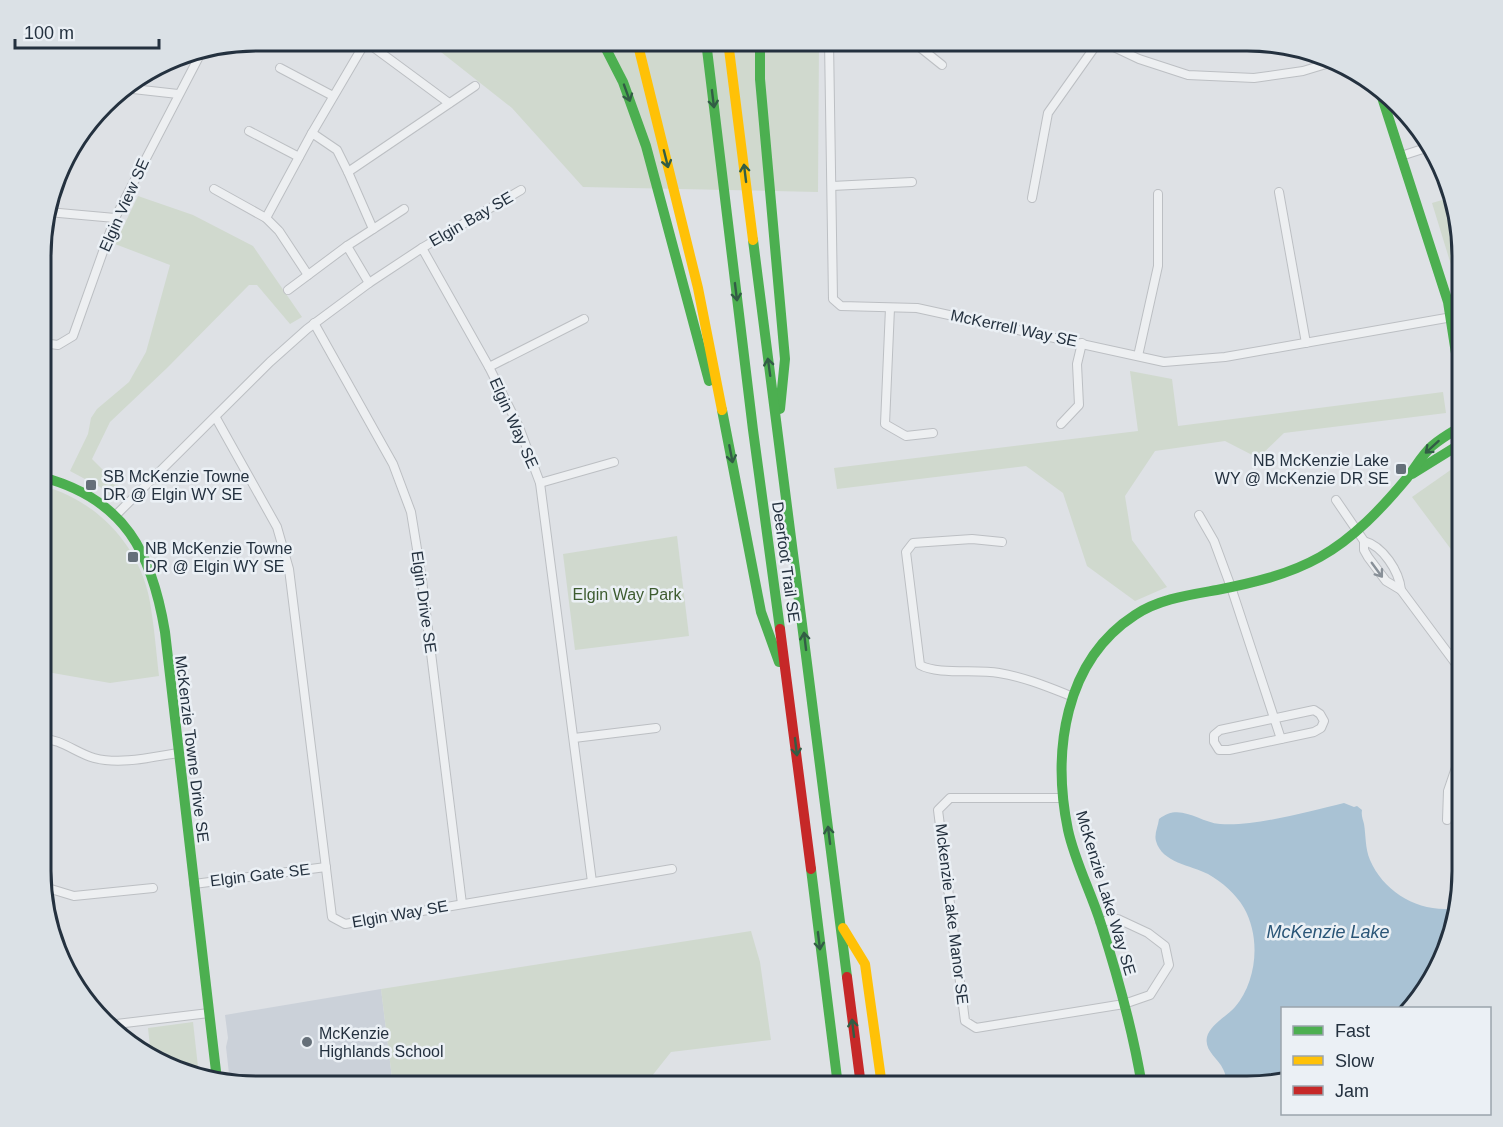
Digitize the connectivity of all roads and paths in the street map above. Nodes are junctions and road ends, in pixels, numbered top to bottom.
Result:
1 (360, 51) edge
2 (379, 51) edge
3 (607, 51) edge
4 (639, 51) edge
5 (707, 51) edge
6 (729, 51) edge
7 (760, 51) edge
8 (829, 51) edge
9 (924, 51) edge
10 (1093, 51) edge
11 (1122, 51) edge
12 (197, 60) edge
13 (942, 65) dead end
14 (1321, 66) edge
15 (280, 68) dead end
16 (475, 86) dead end
17 (137, 89) edge
18 (178, 94) junction
19 (333, 96) junction
20 (448, 103) junction
21 (1384, 104) edge
22 (249, 131) dead end
23 (312, 133) junction
24 (1422, 149) edge
25 (1401, 156) junction
26 (299, 157) junction
27 (348, 172) junction
28 (912, 182) dead end
29 (832, 186) junction
30 (214, 189) dead end
31 (521, 190) dead end
32 (1279, 192) dead end
33 (1158, 194) dead end
34 (1032, 198) dead end
35 (404, 209) dead end
36 (56, 213) edge
37 (115, 218) junction
38 (266, 218) junction
39 (373, 229) junction
40 (347, 246) junction
41 (422, 248) junction
42 (308, 275) junction
43 (369, 283) junction
44 (288, 290) dead end
45 (890, 308) junction
46 (1452, 317) joint
47 (584, 320) dead end
48 (314, 323) junction
49 (1306, 342) junction
50 (1082, 343) junction
51 (51, 345) edge
52 (1138, 356) junction
53 (489, 367) junction
54 (720, 396) junction
55 (216, 418) junction
56 (777, 424) junction
57 (1061, 424) dead end
58 (933, 433) dead end
59 (1452, 433) edge
60 (1452, 449) edge
61 (614, 462) dead end
62 (1409, 476) junction
63 (51, 479) edge
64 (540, 483) junction
65 (1336, 500) dead end
66 (1199, 515) dead end
67 (115, 516) junction
68 (1356, 530) junction
69 (1364, 541) junction
70 (1002, 542) dead end
71 (1231, 587) junction
72 (1401, 590) junction
73 (1452, 659) edge
74 (788, 689) junction
75 (1071, 696) junction
76 (1274, 718) junction
77 (656, 728) dead end
78 (51, 738) edge
79 (574, 738) junction
80 (1281, 739) junction
81 (178, 753) junction
82 (1452, 779) edge
83 (1063, 798) junction
84 (1447, 820) dead end
85 (326, 867) junction
86 (672, 869) dead end
87 (592, 882) junction
88 (194, 884) junction
89 (153, 888) dead end
90 (52, 889) edge
91 (462, 904) junction
92 (1100, 922) junction
93 (840, 924) junction
94 (1124, 1004) junction
95 (209, 1013) junction
96 (119, 1024) edge
97 (216, 1071) edge
98 (837, 1076) edge
99 (860, 1076) edge
100 (881, 1076) edge
101 (1140, 1076) edge

1 - 19 street
2 - 20 street
3 -> 54 main road
4 -> 54 main road
5 -> 74 main road, Deerfoot Trail SE
56 -> 6 main road, Deerfoot Trail SE
7 - 56 main road
8 - 29 street, McKerrell Way SE
9 - 13 street
10 - 34 street
11 - 14 street
12 - 18 street, Elgin View SE
15 - 19 street
16 - 20 street
17 - 18 street
18 - 37 street, Elgin View SE
19 - 23 street
20 - 27 street
21 - 25 main road
22 - 26 street
23 - 26 street
23 - 27 street
24 - 25 street
25 - 46 main road
26 - 38 street
27 - 39 street
28 - 29 street
29 - 45 street, McKerrell Way SE
30 - 38 street
31 - 41 street, Elgin Bay SE
32 - 49 street
33 - 52 street
35 - 39 street
36 - 37 street
37 - 51 street, Elgin View SE
38 - 42 street
39 - 40 street
40 - 42 street
40 - 43 street
41 - 43 street
41 - 53 street, Elgin Way SE
42 - 44 street
43 - 48 street
45 - 50 street, McKerrell Way SE
45 - 58 street
46 - 49 street, McKerrell Way SE
47 - 53 street
48 - 55 street
48 - 91 street, Elgin Drive SE
49 - 52 street, McKerrell Way SE
50 - 52 street, McKerrell Way SE
50 - 57 street
53 - 64 street, Elgin Way SE
54 -> 74 main road
55 - 67 street
55 - 85 street, Elgin Way SE
93 -> 56 main road, Deerfoot Trail SE
59 -> 62 main road, McKenzie Lake Way SE
60 - 62 main road, McKenzie Lake Way SE
61 - 64 street
62 - 68 main road, McKenzie Lake Way SE
63 - 67 main road, McKenzie Towne Drive SE
64 - 79 street, Elgin Way SE
65 - 68 street
66 - 71 street
67 - 81 main road, McKenzie Towne Drive SE
68 - 69 street
68 - 71 main road, McKenzie Lake Way SE
69 -> 72 street
69 - 72 street
70 - 75 street
71 - 75 main road, McKenzie Lake Way SE
71 - 76 street
72 - 73 street
74 -> 98 main road, Deerfoot Trail SE
75 - 83 main road, McKenzie Lake Way SE
76 - 80 street
76 - 80 street
76 - 80 street
77 - 79 street
78 - 81 street
79 - 87 street, Elgin Way SE
81 - 88 main road, McKenzie Towne Drive SE
82 - 84 street
83 - 92 main road, McKenzie Lake Way SE
83 - 94 street, Mckenzie Lake Manor SE
85 - 88 street, Elgin Gate SE
85 - 91 street, Elgin Way SE
86 - 87 street, Elgin Way SE
87 - 91 street, Elgin Way SE
88 - 95 main road, McKenzie Towne Drive SE
89 - 90 street
92 - 94 main road, McKenzie Lake Way SE
92 - 94 street
99 -> 93 main road, Deerfoot Trail SE
93 - 100 main road
94 - 101 main road, McKenzie Lake Way SE
95 - 96 street
95 - 97 main road, McKenzie Towne Drive SE

